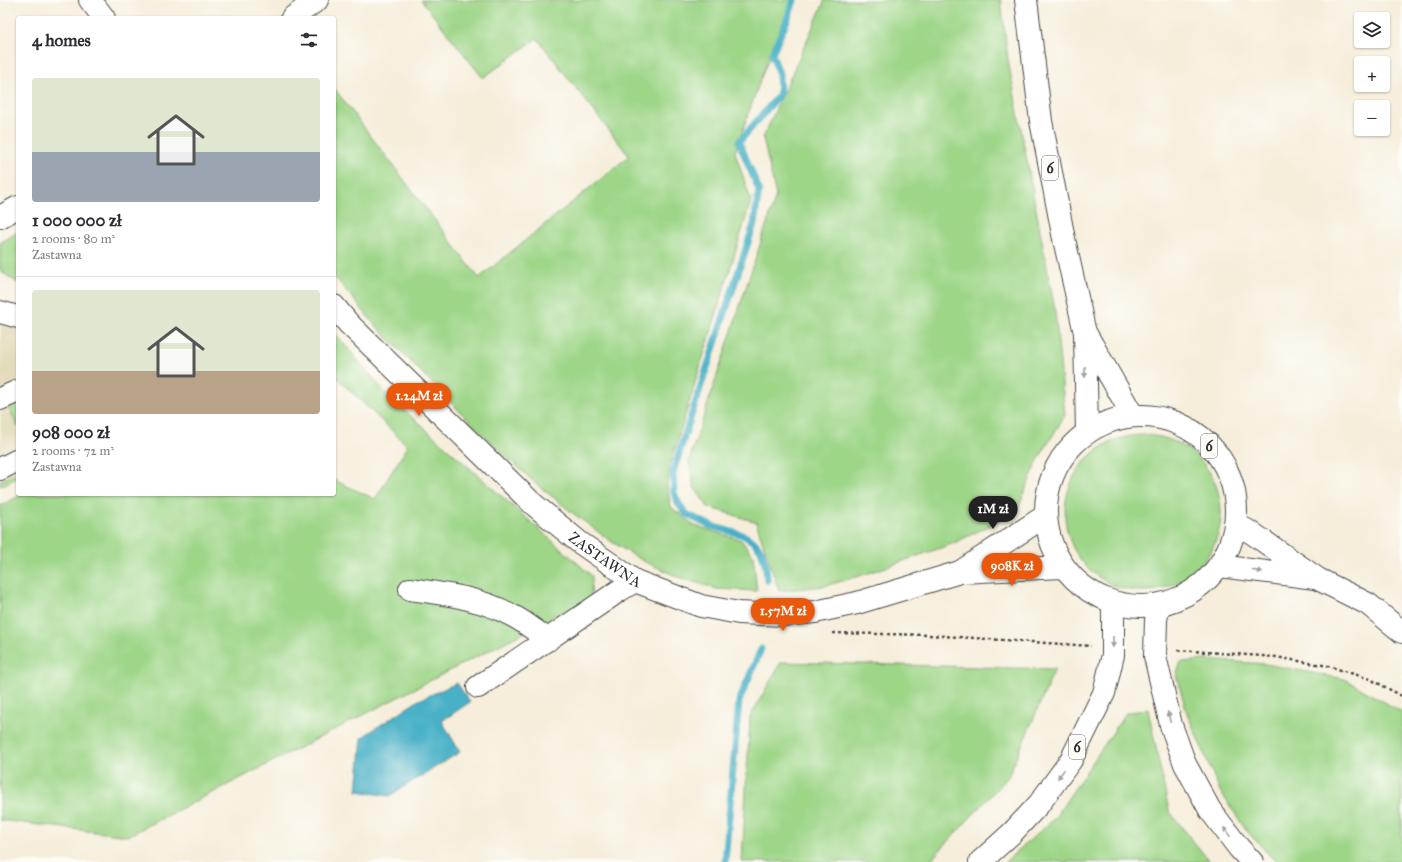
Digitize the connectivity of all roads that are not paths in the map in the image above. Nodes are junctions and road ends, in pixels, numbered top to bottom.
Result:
1 (90, 0) edge
2 (317, 0) edge
3 (1026, 0) edge
4 (102, 16) edge
5 (295, 16) edge
6 (16, 208) edge
7 (0, 217) edge
8 (336, 308) edge
9 (0, 312) edge
10 (16, 316) edge
11 (1085, 334) junction
12 (16, 392) edge
13 (0, 399) edge
14 (1133, 416) junction
15 (1086, 433) junction
16 (16, 461) edge
17 (0, 469) edge
18 (1045, 516) junction
19 (1235, 524) junction
20 (1219, 566) junction
21 (1064, 567) junction
22 (960, 572) junction
23 (1318, 579) junction
24 (635, 582) junction
25 (410, 589) dead end
26 (1113, 603) junction
27 (1159, 605) junction
28 (1402, 632) edge
29 (548, 640) junction
30 (478, 687) dead end
31 (980, 862) edge
32 (1252, 862) edge

1 - 4 main road
2 - 5 main road
3 - 11 main road, 6
6 - 7 main road
8 - 24 main road, ZASTAWNA
9 - 10 main road
11 - 14 main road, 6
11 -> 15 main road, 6
12 - 13 main road
14 - 15 main road, 6
14 - 19 main road, 6
15 - 18 main road, 6
16 - 17 main road
18 - 21 main road, 6
18 - 22 main road, ZASTAWNA
19 - 20 main road, 6
19 - 23 main road
20 -> 23 main road
20 - 27 main road, 6
21 - 22 main road, ZASTAWNA
21 - 26 main road, 6
22 - 24 main road, ZASTAWNA
23 - 28 main road
24 - 29 main road
25 - 29 main road
26 - 27 main road, 6
26 -> 31 main road, 6
32 -> 27 main road
29 - 30 main road

